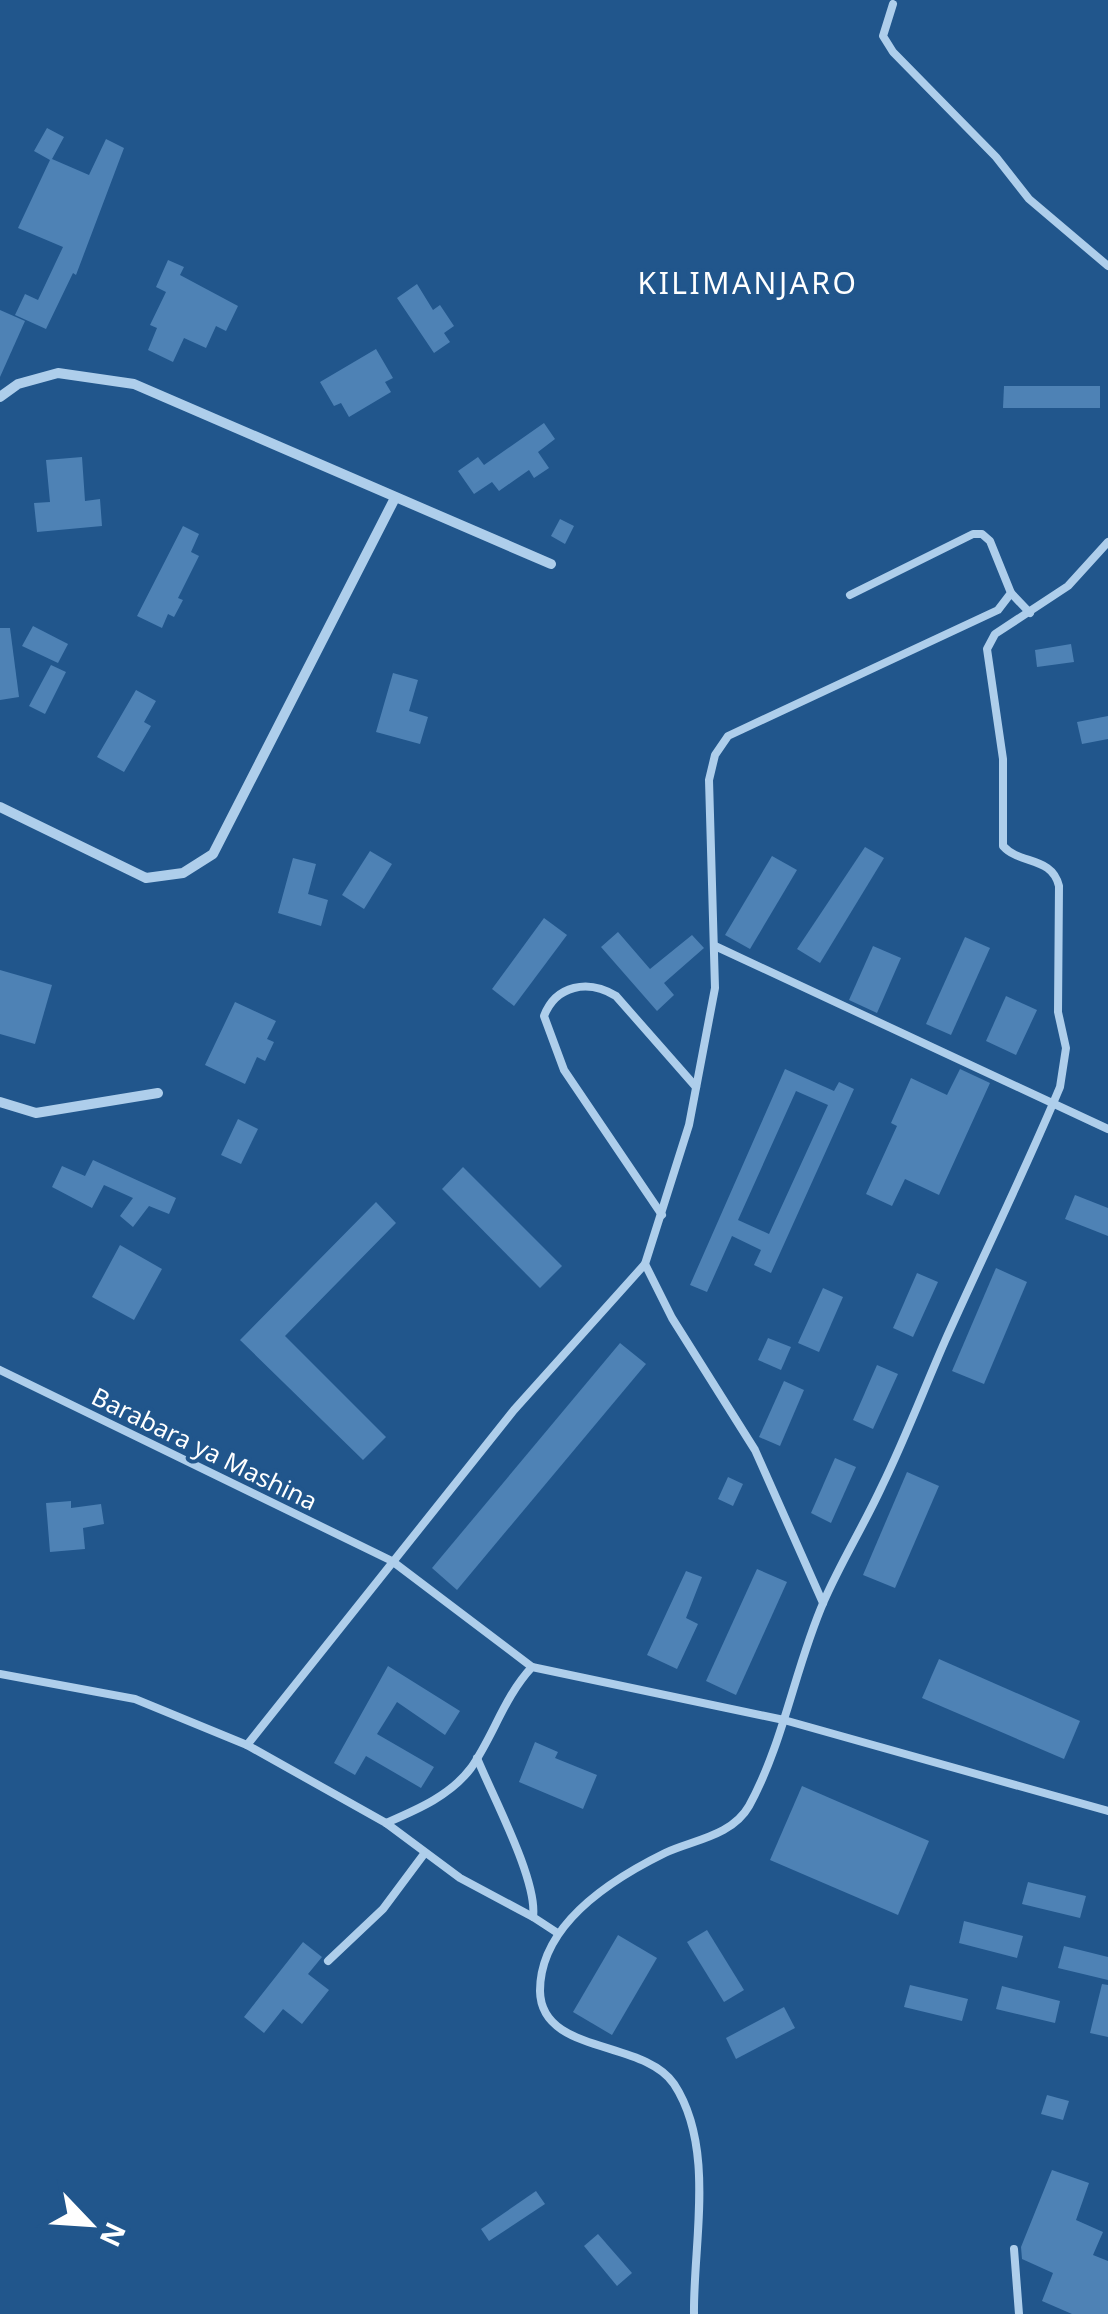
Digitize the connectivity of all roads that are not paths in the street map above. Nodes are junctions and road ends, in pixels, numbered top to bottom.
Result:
1 (893, 4) dead end
2 (1108, 266) edge
3 (0, 397) edge
4 (395, 498) junction
5 (1108, 542) edge
6 (1094, 557) junction
7 (1108, 559) edge
8 (551, 564) dead end
9 (1012, 594) junction
10 (850, 595) dead end
11 (1030, 613) junction
12 (0, 807) edge
13 (715, 946) junction
14 (696, 1087) junction
15 (158, 1093) dead end
16 (1054, 1101) junction
17 (0, 1102) edge
18 (1108, 1129) edge
19 (662, 1215) junction
20 (645, 1264) junction
21 (0, 1370) edge
22 (392, 1561) junction
23 (823, 1603) junction
24 (532, 1667) junction
25 (0, 1674) edge
26 (784, 1720) junction
27 (247, 1746) junction
28 (477, 1758) junction
29 (1108, 1811) edge
30 (386, 1823) junction
31 (424, 1854) junction
32 (533, 1916) junction
33 (556, 1932) junction
34 (328, 1961) dead end
35 (1014, 2250) dead end
36 (694, 2314) edge
37 (1018, 2314) edge

1 - 2 lane
3 - 4 street
4 - 8 street
4 - 12 street
5 - 6 lane
6 - 7 lane
6 - 11 lane
9 - 10 lane
9 - 11 lane
9 - 13 lane
11 - 16 lane
13 - 14 lane
13 - 16 lane
14 - 19 lane
14 - 19 lane
15 - 17 street
16 - 18 lane
16 - 23 lane
19 - 20 lane
20 - 22 lane
20 - 23 lane
21 - 22 lane, Barabara ya Mashina
22 - 24 lane, Barabara ya Mashina
22 - 27 lane
23 - 26 lane
24 - 26 lane
24 - 28 lane
25 - 27 lane
26 - 29 lane
26 - 33 lane
27 - 30 lane
28 - 30 lane
28 - 32 lane
30 - 31 lane
31 - 32 lane
31 - 34 lane
32 - 33 lane
33 - 36 lane
35 - 37 lane

